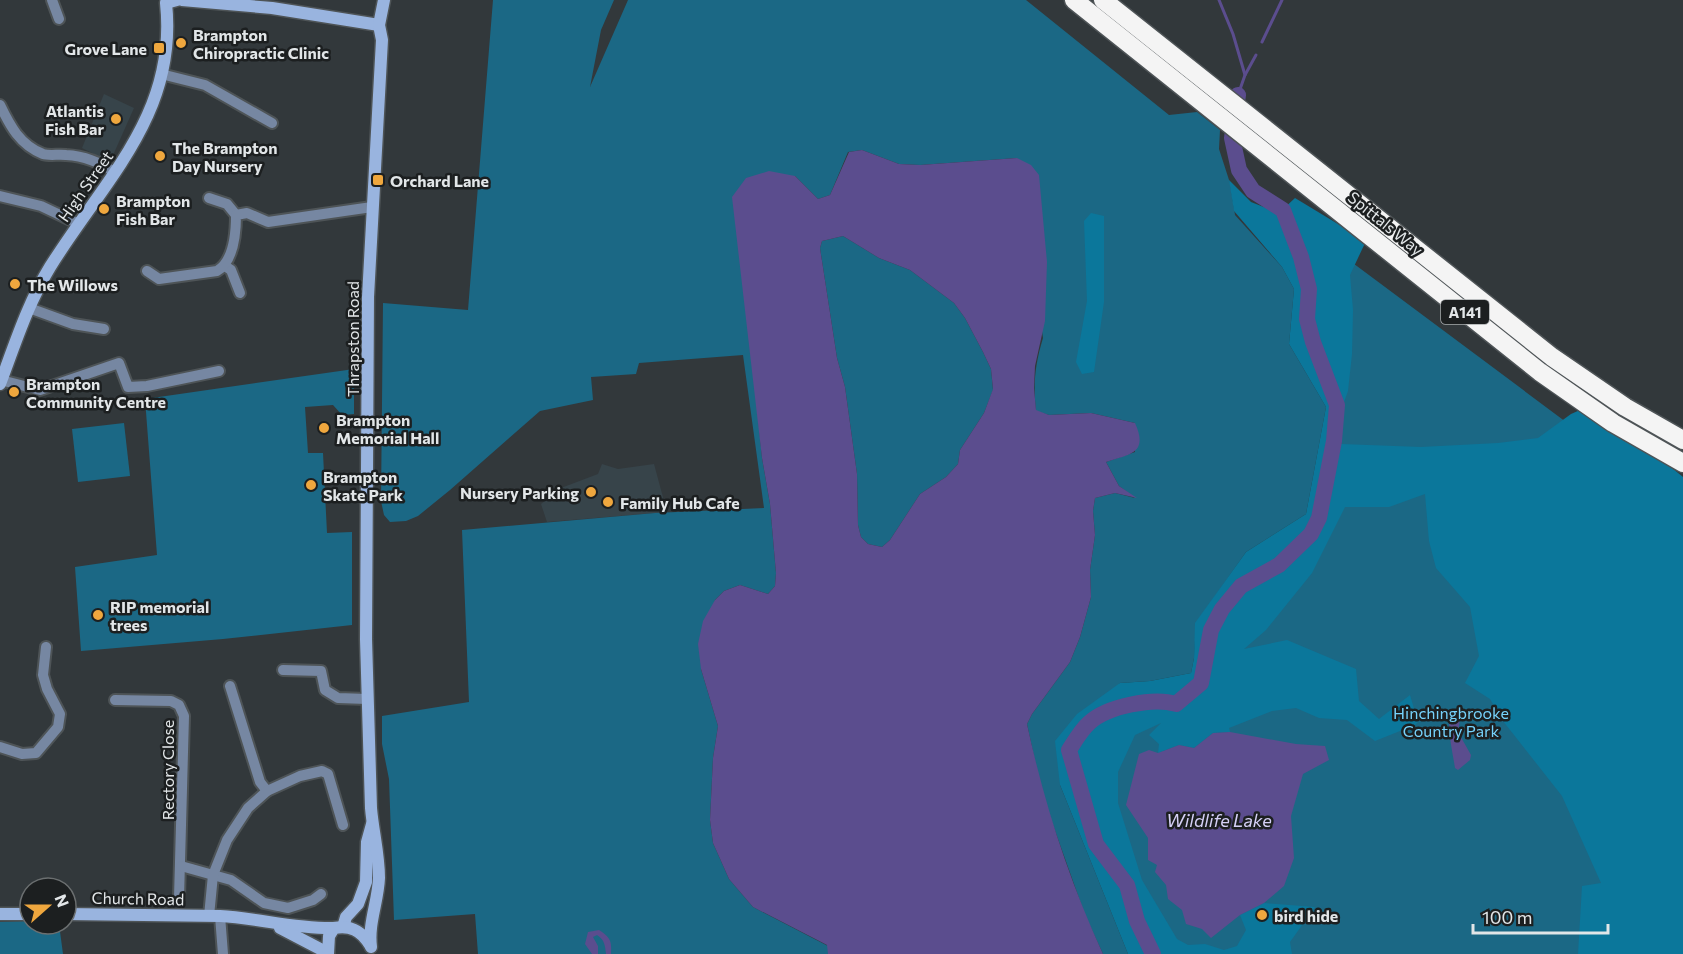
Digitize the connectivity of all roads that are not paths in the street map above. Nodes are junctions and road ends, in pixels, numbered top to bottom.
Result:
1 (52, 0) edge
2 (182, 0) edge
3 (384, 0) edge
4 (1074, 0) edge
5 (1103, 0) edge
6 (169, 1) edge
7 (272, 4) edge
8 (59, 19) dead end
9 (379, 25) junction
10 (162, 74) junction
11 (1196, 85) junction
12 (0, 105) edge
13 (272, 123) dead end
14 (1262, 137) junction
15 (115, 172) junction
16 (0, 196) edge
17 (209, 198) dead end
18 (372, 207) junction
19 (236, 215) junction
20 (79, 224) junction
21 (225, 266) junction
22 (147, 271) dead end
23 (240, 293) dead end
24 (29, 308) junction
25 (104, 329) dead end
26 (219, 371) dead end
27 (1, 382) edge
28 (1683, 440) edge
29 (1683, 463) edge
30 (46, 647) dead end
31 (283, 669) dead end
32 (230, 686) dead end
33 (367, 699) junction
34 (115, 700) dead end
35 (0, 747) edge
36 (267, 791) junction
37 (372, 824) junction
38 (343, 825) dead end
39 (181, 866) junction
40 (213, 875) junction
41 (321, 894) dead end
42 (178, 898) dead end
43 (0, 914) edge
44 (18, 914) edge
45 (78, 914) edge
46 (215, 916) junction
47 (269, 922) junction
48 (338, 927) junction
49 (371, 951) edge
50 (328, 953) edge
51 (223, 954) edge

1 - 8 street
2 - 7 main road
3 - 9 main road, Thrapston Road
4 - 11 highway, Spittals Way / A141
5 - 11 highway, Spittals Way / A141
6 - 10 main road, High Street
7 - 9 main road
9 - 18 main road, Thrapston Road
10 - 13 street
10 - 15 main road, High Street
11 - 14 highway, Spittals Way / A141
12 - 15 street
14 - 28 highway, Spittals Way / A141
14 - 29 highway, Spittals Way / A141
15 - 20 main road, High Street
16 - 20 street
17 - 19 street
18 - 19 street
18 - 33 main road, Thrapston Road
19 - 21 street
20 - 24 main road, High Street
21 - 22 street
21 - 23 street
24 - 25 street
24 - 27 main road, High Street
26 - 27 street
30 - 35 street
31 - 33 street
32 - 36 street
33 - 37 main road, Thrapston Road
34 - 39 street, Rectory Close
36 - 38 street
36 - 40 street
37 - 48 main road, Thrapston Road
37 - 49 main road, Thrapston Road
39 - 40 street
39 - 42 street, Rectory Close
40 - 41 street
40 - 46 street
43 - 44 main road
45 - 46 main road, Church Road
46 - 47 main road, Church Road
46 - 51 street
47 - 48 main road
47 - 50 main road
48 - 49 main road, Thrapston Road
48 - 50 main road, Thrapston Road

